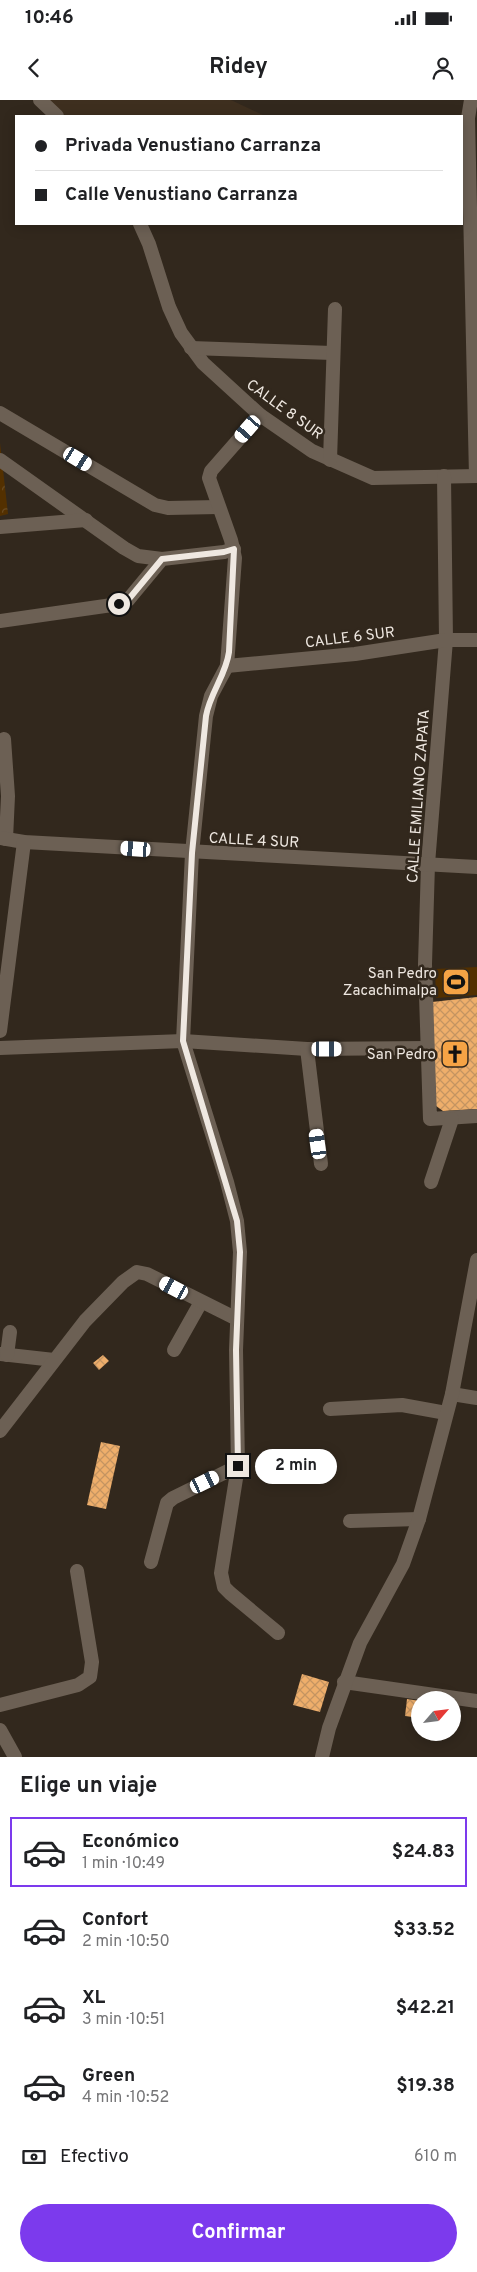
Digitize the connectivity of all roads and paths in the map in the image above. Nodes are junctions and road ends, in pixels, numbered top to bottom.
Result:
1 (40, 100) edge
2 (470, 100) edge
3 (56, 115) edge
4 (140, 225) edge
5 (335, 309) dead end
6 (191, 348) junction
7 (332, 352) junction
8 (0, 412) edge
9 (260, 415) junction
10 (0, 460) edge
11 (330, 460) junction
12 (444, 476) junction
13 (476, 476) edge
14 (218, 507) junction
15 (86, 520) junction
16 (0, 527) edge
17 (234, 549) junction
18 (162, 559) junction
19 (0, 621) edge
20 (446, 640) junction
21 (477, 640) edge
22 (227, 666) junction
23 (4, 739) dead end
24 (3, 839) edge
25 (24, 842) junction
26 (192, 853) junction
27 (428, 864) junction
28 (477, 867) edge
29 (0, 1031) edge
30 (183, 1041) junction
31 (0, 1048) edge
32 (427, 1048) junction
33 (307, 1049) junction
34 (477, 1116) edge
35 (452, 1119) junction
36 (321, 1164) dead end
37 (431, 1182) dead end
38 (477, 1260) edge
39 (201, 1302) junction
40 (237, 1319) junction
41 (10, 1332) dead end
42 (174, 1350) dead end
43 (4, 1354) edge
44 (54, 1360) junction
45 (452, 1394) junction
46 (477, 1398) edge
47 (330, 1409) dead end
48 (446, 1413) junction
49 (0, 1431) edge
50 (238, 1466) junction
51 (420, 1520) junction
52 (350, 1522) dead end
53 (151, 1562) dead end
54 (77, 1571) dead end
55 (278, 1633) dead end
56 (344, 1682) junction
57 (477, 1701) edge
58 (0, 1705) edge
59 (0, 1730) edge
60 (15, 1757) edge
61 (322, 1757) edge

1 - 3 street
2 - 13 street
4 - 6 street, CALLE 8 SUR
5 - 7 street
6 - 7 street
6 - 9 street, CALLE 8 SUR
7 - 11 street
8 - 14 street
9 - 11 street, CALLE 8 SUR
9 - 14 street
10 - 15 street
11 - 12 street, CALLE 8 SUR
12 - 13 street, CALLE 8 SUR
12 - 20 street, CALLE EMILIANO ZAPATA
14 - 17 street
15 - 16 street
15 - 18 street
17 - 18 street
17 - 22 street
18 - 19 street
20 - 21 street, CALLE 6 SUR
20 - 22 street, CALLE 6 SUR
20 - 27 street, CALLE EMILIANO ZAPATA
22 - 26 street
23 - 24 street
24 - 25 street, CALLE 4 SUR
25 - 26 street, CALLE 4 SUR
25 - 29 street
26 - 27 street, CALLE 4 SUR
26 - 30 street
27 - 28 street, CALLE 4 SUR
27 - 32 street, CALLE EMILIANO ZAPATA
30 - 31 street
30 - 33 street
30 - 40 street
32 - 33 street
32 - 35 street, CALLE EMILIANO ZAPATA
33 - 36 street
34 - 35 street
35 - 37 street
38 - 45 street
39 - 40 street
39 - 42 street
39 - 44 street
40 - 50 street
41 - 43 street
43 - 44 street
44 - 49 street
45 - 46 street
45 - 48 street
47 - 48 street
48 - 51 street
50 - 53 street
50 - 55 street
51 - 52 street
51 - 56 street
54 - 58 street
56 - 57 street
56 - 61 street
59 - 60 street

